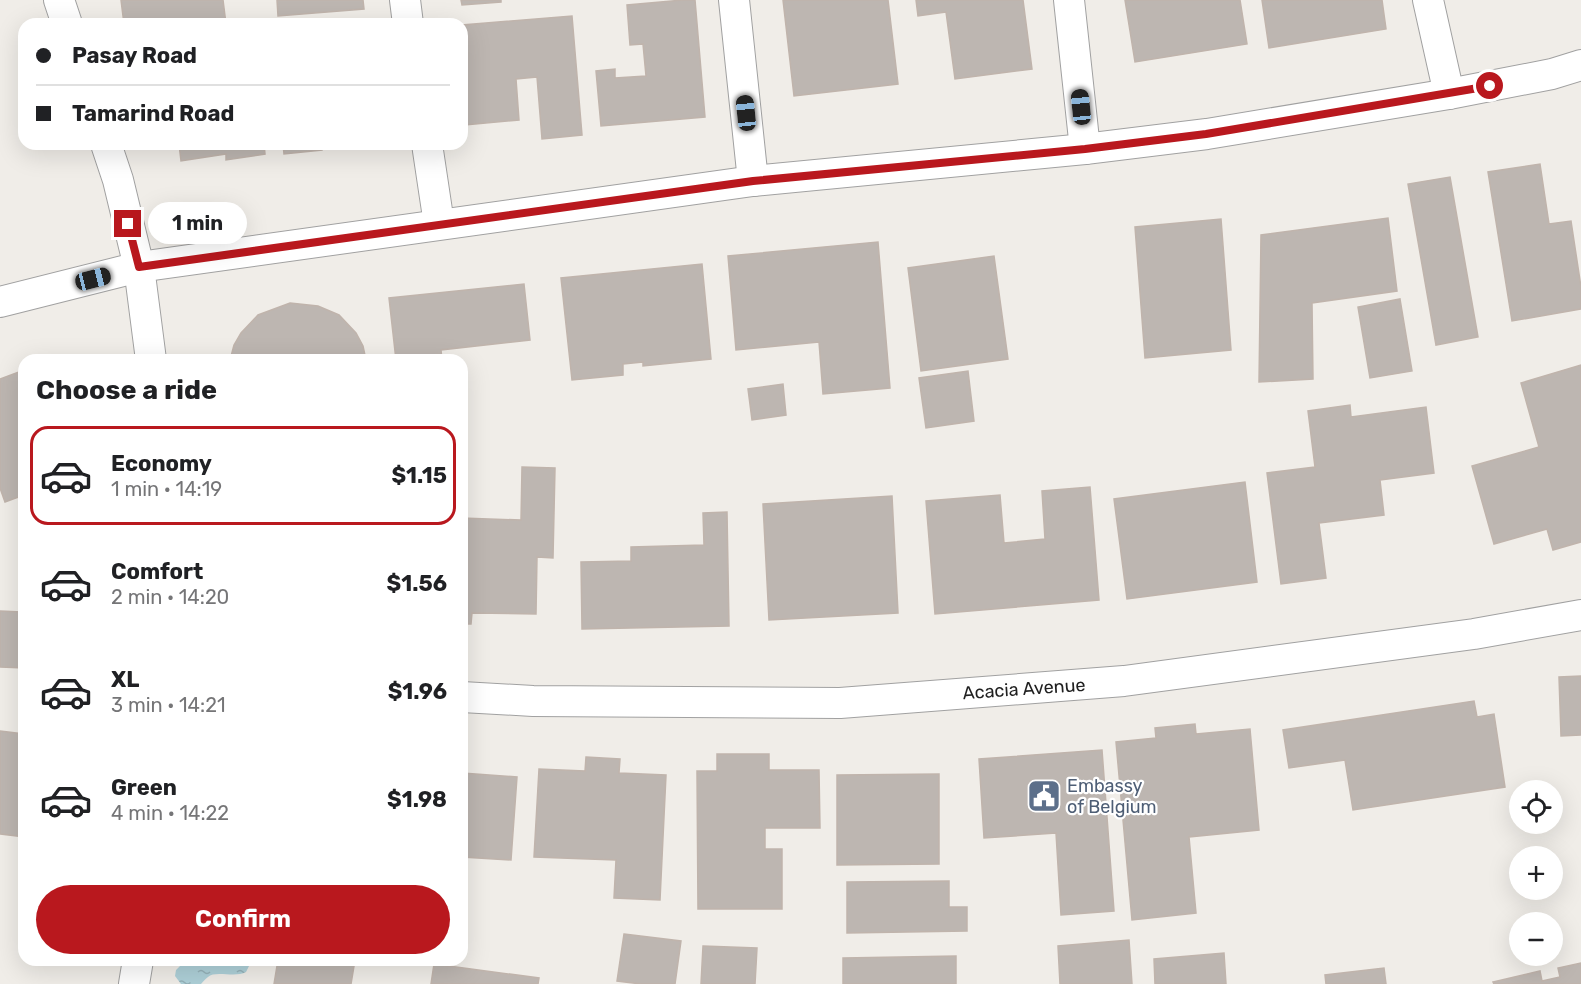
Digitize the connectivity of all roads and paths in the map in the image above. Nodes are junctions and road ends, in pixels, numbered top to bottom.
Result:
1 (59, 0) edge
2 (405, 0) edge
3 (734, 0) edge
4 (1069, 0) edge
5 (1428, 0) edge
6 (66, 18) edge
7 (407, 18) edge
8 (1581, 66) edge
9 (1449, 94) junction
10 (1085, 149) junction
11 (108, 150) edge
12 (428, 150) edge
13 (753, 181) junction
14 (439, 224) junction
15 (139, 267) junction
16 (0, 302) edge
17 (150, 354) edge
18 (1581, 615) edge
19 (468, 697) edge
20 (137, 966) edge
21 (134, 984) edge

1 - 6 street
2 - 7 street
3 - 13 street
4 - 10 street
5 - 9 street
8 - 9 street
9 - 10 street
10 - 13 street
11 - 15 street
12 - 14 street
13 - 14 street
14 - 15 street
15 - 16 street
15 - 17 street
18 - 19 street, Acacia Avenue
20 - 21 street

